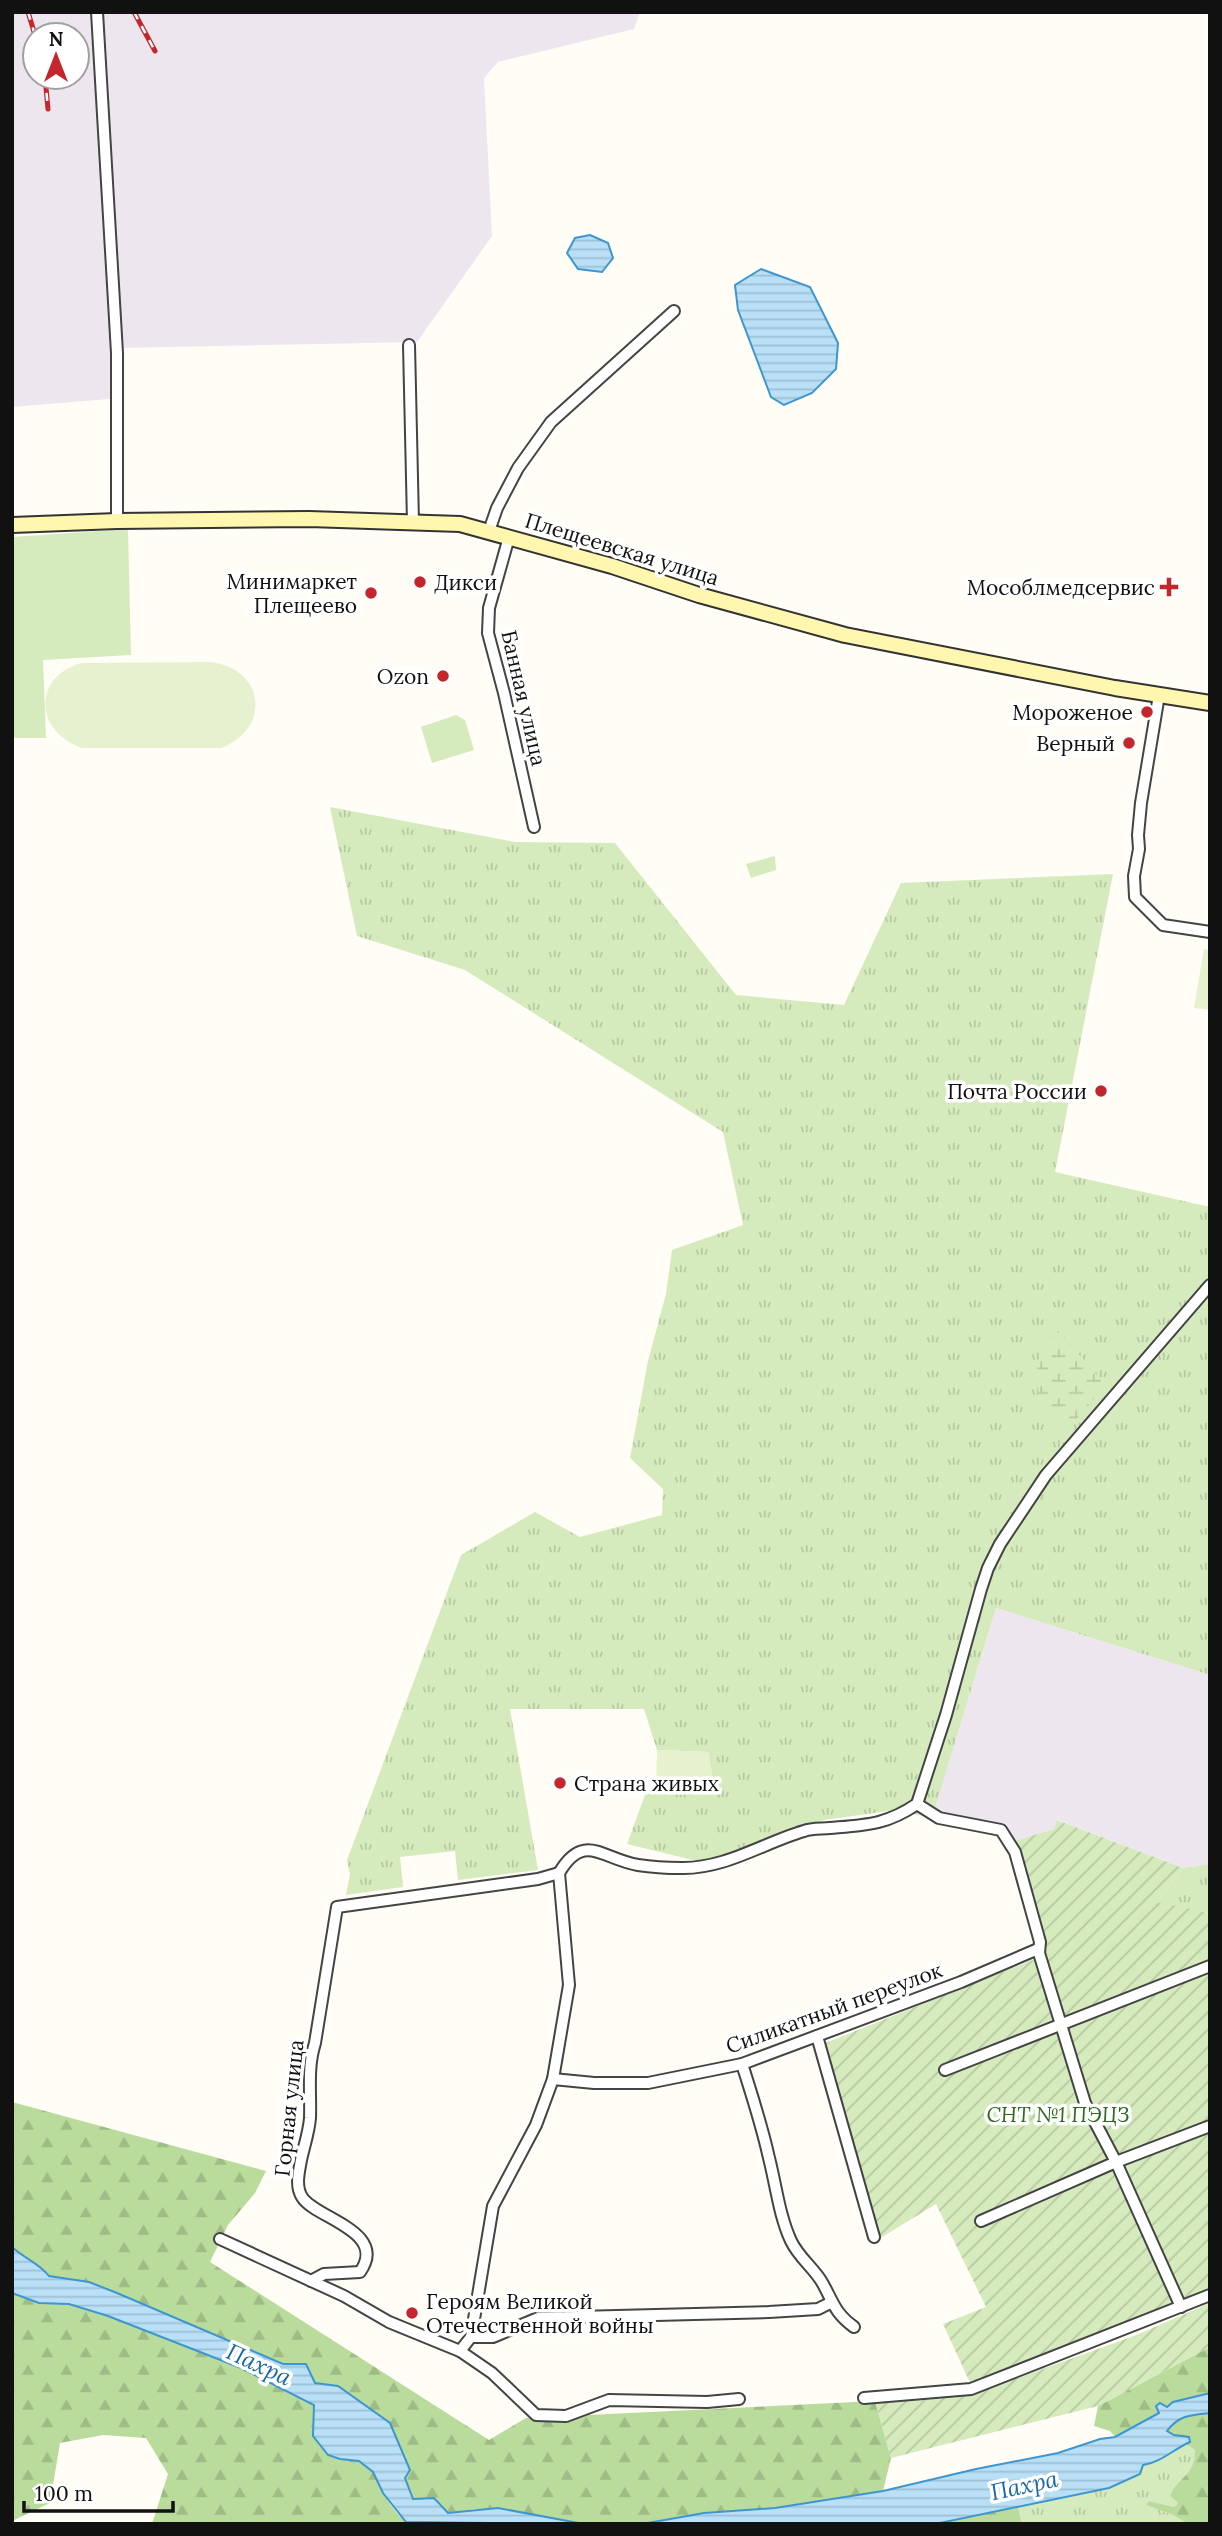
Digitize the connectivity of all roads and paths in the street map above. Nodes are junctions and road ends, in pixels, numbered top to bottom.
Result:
1 (97, 12) edge
2 (674, 311) dead end
3 (409, 345) dead end
4 (117, 521) junction
5 (413, 522) junction
6 (12, 526) edge
7 (489, 531) junction
8 (509, 537) junction
9 (1159, 695) junction
10 (1210, 703) edge
11 (534, 827) dead end
12 (1210, 932) edge
13 (1210, 1285) edge
14 (917, 1804) junction
15 (559, 1873) junction
16 (1038, 1949) junction
17 (1210, 1966) edge
18 (1063, 2025) junction
19 (817, 2036) junction
20 (743, 2064) junction
21 (945, 2070) dead end
22 (553, 2079) junction
23 (1210, 2126) edge
24 (1116, 2162) junction
25 (981, 2221) dead end
26 (874, 2237) dead end
27 (220, 2239) dead end
28 (311, 2281) junction
29 (1210, 2295) edge
30 (830, 2303) junction
31 (1181, 2307) junction
32 (854, 2327) dead end
33 (471, 2337) junction
34 (460, 2351) junction
35 (864, 2398) dead end
36 (739, 2399) dead end

1 - 4 street
2 - 7 street
3 - 5 street
4 - 5 street, Плещеевская улица
4 - 6 street, Плещеевская улица
5 - 7 street, Плещеевская улица
7 - 8 street, Плещеевская улица
8 - 9 street, Плещеевская улица
8 - 11 street, Банная улица
9 - 10 street, Плещеевская улица
9 - 12 street
13 - 14 street
14 - 15 street
14 - 16 street
15 - 22 street
15 - 28 street, Горная улица
16 - 18 street
16 - 19 street, Силикатный переулок
17 - 18 street
18 - 21 street
18 - 24 street
19 - 20 street, Силикатный переулок
19 - 26 street
20 - 22 street, Силикатный переулок
20 - 30 street
22 - 33 street
23 - 24 street
24 - 25 street
24 - 31 street
27 - 28 street
28 - 34 street
29 - 31 street
30 - 32 street
30 - 33 street
31 - 35 street
33 - 34 street
34 - 36 street

